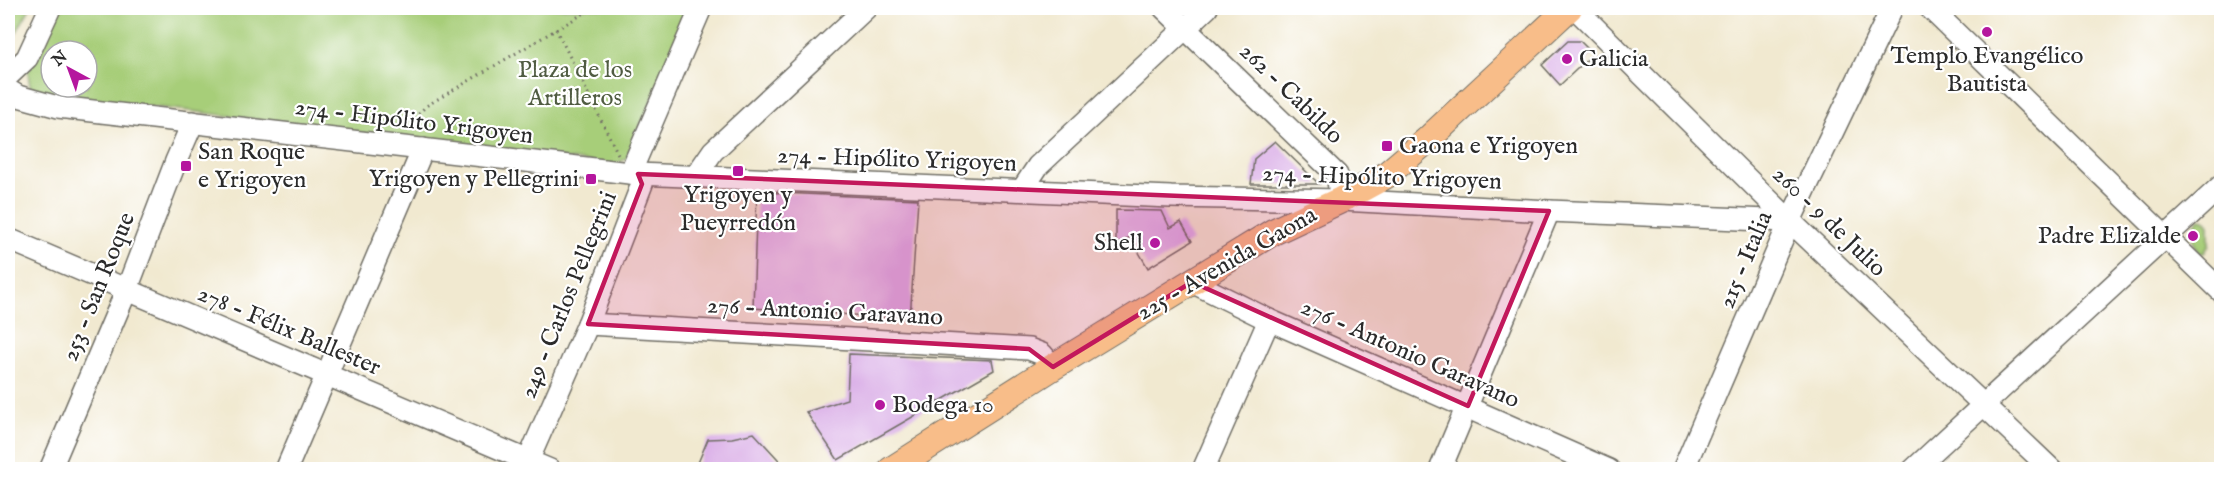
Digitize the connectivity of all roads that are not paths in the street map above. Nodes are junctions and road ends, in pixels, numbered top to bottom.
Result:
1 (50, 8) edge
2 (701, 8) edge
3 (866, 8) edge
4 (1164, 8) edge
5 (1207, 8) edge
6 (1569, 8) edge
7 (1575, 8) edge
8 (1892, 8) edge
9 (1929, 8) edge
10 (1185, 28) junction
11 (8, 76) edge
12 (8, 90) edge
13 (193, 122) junction
14 (423, 149) junction
15 (630, 167) junction
16 (695, 177) junction
17 (2222, 185) edge
18 (1022, 190) junction
19 (1341, 200) junction
20 (1549, 211) junction
21 (1790, 220) junction
22 (2164, 237) junction
23 (8, 239) edge
24 (1192, 282) junction
25 (127, 290) junction
26 (2222, 292) edge
27 (1269, 320) junction
28 (588, 324) junction
29 (1053, 367) junction
30 (326, 375) junction
31 (1985, 404) junction
32 (1468, 406) junction
33 (526, 465) edge
34 (50, 470) edge
35 (286, 470) edge
36 (550, 470) edge
37 (891, 470) edge
38 (1203, 470) edge
39 (1440, 470) edge
40 (1609, 470) edge
41 (1683, 470) edge
42 (1913, 470) edge
43 (2052, 470) edge

1 - 11 street
2 - 15 street, 249 - Carlos Pellegrini
3 - 16 street
4 - 10 street, 262 - Cabildo
5 - 10 street
6 - 19 main road, 225 - Avenida Gaona
7 - 21 street, 260 - 9 de Julio
8 - 21 street, 215 - Italia
9 - 22 street
10 - 18 street
10 - 19 street, 262 - Cabildo
12 - 13 street, 274 - Hipólito Yrigoyen
13 - 14 street, 274 - Hipólito Yrigoyen
13 - 25 street, 253 - San Roque
14 - 15 street, 274 - Hipólito Yrigoyen
14 - 30 street
15 - 16 street, 274 - Hipólito Yrigoyen
15 - 28 street, 249 - Carlos Pellegrini
16 - 18 street, 274 - Hipólito Yrigoyen
17 - 22 street
18 - 19 street, 274 - Hipólito Yrigoyen
19 - 20 street, 274 - Hipólito Yrigoyen
19 - 24 main road, 225 - Avenida Gaona
20 - 21 street, 274 - Hipólito Yrigoyen
20 - 32 street
21 - 31 street, 260 - 9 de Julio
21 - 41 street, 215 - Italia
22 - 26 street
22 - 31 street
23 - 25 street, 278 - Félix Ballester
24 - 27 street, 276 - Antonio Garavano
24 - 29 main road, 225 - Avenida Gaona
25 - 30 street, 278 - Félix Ballester
25 - 34 street, 253 - San Roque
27 - 32 street, 276 - Antonio Garavano
27 - 38 street
28 - 29 street, 276 - Antonio Garavano
28 - 33 street, 249 - Carlos Pellegrini
29 - 37 main road, 225 - Avenida Gaona
30 - 33 street, 278 - Félix Ballester
30 - 35 street
31 - 42 street
31 - 43 street, 260 - 9 de Julio
32 - 39 street
32 - 40 street, 276 - Antonio Garavano
33 - 36 street, 278 - Félix Ballester

